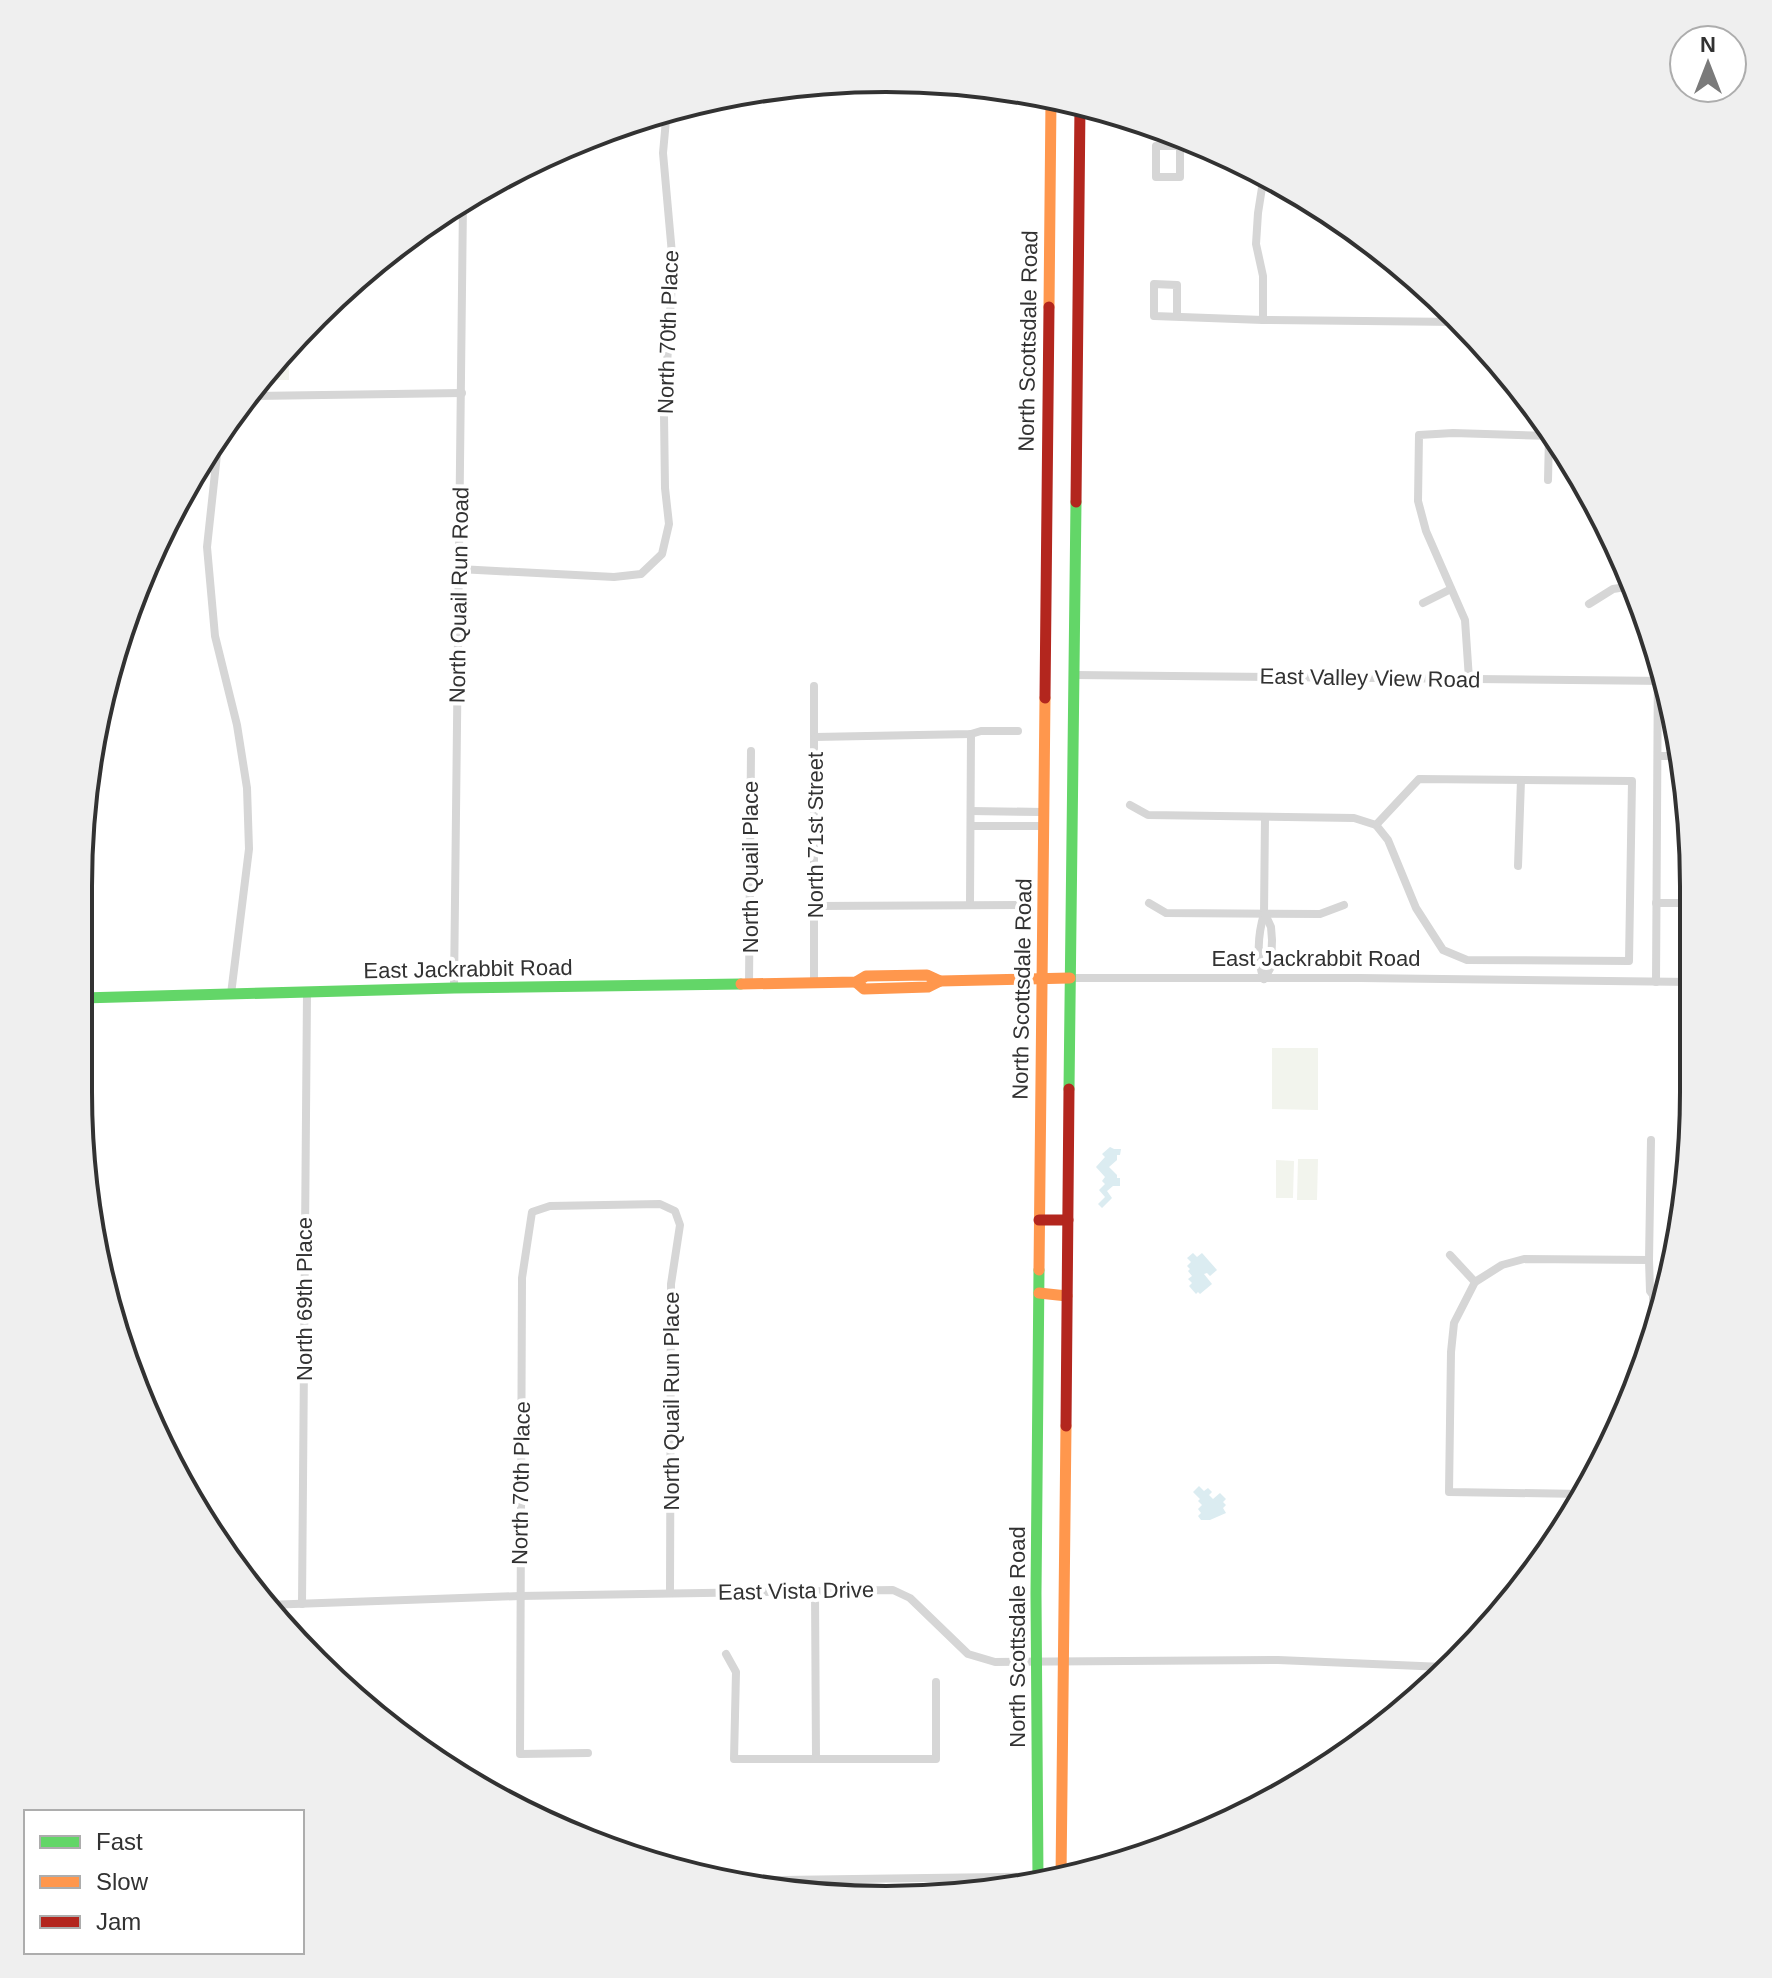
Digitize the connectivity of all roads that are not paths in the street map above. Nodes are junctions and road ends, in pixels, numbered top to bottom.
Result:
1 (1051, 109) edge
2 (1080, 116) edge
3 (666, 123) edge
4 (1174, 146) edge
5 (1180, 148) edge
6 (1262, 187) edge
7 (463, 215) edge
8 (1177, 316) junction
9 (1263, 320) junction
10 (1444, 322) edge
11 (462, 393) junction
12 (262, 396) edge
13 (1539, 436) edge
14 (1550, 451) edge
15 (216, 460) edge
16 (1548, 480) dead end
17 (459, 569) junction
18 (1622, 588) edge
19 (1451, 589) junction
20 (1423, 603) dead end
21 (1589, 604) dead end
22 (1074, 675) junction
23 (1469, 679) junction
24 (1653, 681) edge
25 (814, 686) dead end
26 (1660, 711) edge
27 (1018, 731) dead end
28 (971, 734) junction
29 (815, 737) junction
30 (751, 751) dead end
31 (1658, 756) junction
32 (1669, 756) edge
33 (1521, 780) junction
34 (1130, 805) dead end
35 (971, 811) junction
36 (1043, 812) junction
37 (1265, 817) junction
38 (1376, 825) junction
39 (971, 826) junction
40 (1043, 826) junction
41 (1518, 866) dead end
42 (1149, 903) dead end
43 (1656, 903) junction
44 (1680, 903) edge
45 (970, 904) junction
46 (1018, 905) dead end
47 (1344, 905) dead end
48 (816, 906) junction
49 (1264, 914) junction
50 (1070, 978) junction
51 (1042, 979) junction
52 (1264, 979) junction
53 (1656, 982) junction
54 (1680, 982) edge
55 (814, 983) junction
56 (749, 984) junction
57 (454, 988) junction
58 (307, 993) junction
59 (231, 994) junction
60 (92, 998) edge
61 (1651, 1140) dead end
62 (532, 1212) joint
63 (1039, 1220) junction
64 (1068, 1220) junction
65 (1450, 1255) dead end
66 (1649, 1260) junction
67 (1475, 1282) junction
68 (1039, 1293) junction
69 (1653, 1295) edge
70 (1067, 1296) junction
71 (1571, 1494) edge
72 (815, 1591) junction
73 (670, 1593) junction
74 (520, 1596) junction
75 (302, 1604) junction
76 (280, 1605) edge
77 (726, 1654) dead end
78 (1037, 1662) junction
79 (1063, 1662) junction
80 (1431, 1667) edge
81 (936, 1682) dead end
82 (588, 1753) dead end
83 (816, 1759) junction
84 (1061, 1866) edge
85 (1038, 1871) edge
86 (988, 1879) edge
87 (797, 1880) edge

1 - 36 main road, North Scottsdale Road
2 - 22 main road, North Scottsdale Road
3 - 17 street, North 70th Place
4 - 5 street
6 - 9 street
7 - 11 street, North Quail Run Road
8 - 8 street
8 - 9 street
9 - 10 street
11 - 12 street
11 - 17 street, North Quail Run Road
13 - 19 street
14 - 16 street
15 - 59 street
17 - 57 street, North Quail Run Road
18 - 21 street
19 - 20 street
19 - 23 street
22 - 23 street, East Valley View Road
22 - 50 main road, North Scottsdale Road
23 - 24 street, East Valley View Road
25 - 29 street, North 71st Street
26 - 31 street
27 - 28 street
28 - 29 street
28 - 35 street
29 - 48 street, North 71st Street
30 - 56 street, North Quail Place
31 - 32 street
31 - 43 street
33 - 38 street
33 - 38 street
33 - 41 street
34 - 37 street
35 - 36 street
35 - 39 street
36 - 40 main road, North Scottsdale Road
37 - 38 street
37 - 49 street
39 - 40 street
39 - 45 street
40 - 51 main road, North Scottsdale Road
42 - 49 street
43 - 44 street
43 - 53 street
45 - 46 street
45 - 48 street
47 - 49 street
48 - 55 street, North 71st Street
49 - 52 street
50 - 51 main road, East Jackrabbit Road
50 - 52 street, East Jackrabbit Road
50 - 64 main road, North Scottsdale Road
51 - 55 main road, East Jackrabbit Road
51 - 63 main road, North Scottsdale Road
52 - 53 street, East Jackrabbit Road
53 - 54 street, East Jackrabbit Road
55 - 56 main road, East Jackrabbit Road
56 - 57 main road, East Jackrabbit Road
57 - 58 main road, East Jackrabbit Road
58 - 59 main road, East Jackrabbit Road
58 - 75 street, North 69th Place
59 - 60 main road, East Jackrabbit Road
61 - 66 street
62 - 73 street, North Quail Run Place
62 - 74 street, North 70th Place
63 - 64 main road
63 - 68 main road, North Scottsdale Road
64 - 70 main road, North Scottsdale Road
65 - 67 street
66 - 67 street
66 - 69 street
67 - 71 street
68 - 70 main road
68 - 78 main road, North Scottsdale Road
70 - 79 main road, North Scottsdale Road
72 - 73 street, East Vista Drive
72 - 78 street, East Vista Drive
72 - 83 street
73 - 74 street, East Vista Drive
74 - 75 street, East Vista Drive
74 - 82 street, North 70th Place
75 - 76 street, East Vista Drive
77 - 83 street
78 - 79 street, East Vista Drive
78 - 85 main road, North Scottsdale Road
79 - 80 street, East Vista Drive
79 - 84 main road, North Scottsdale Road
81 - 83 street
86 - 87 street

